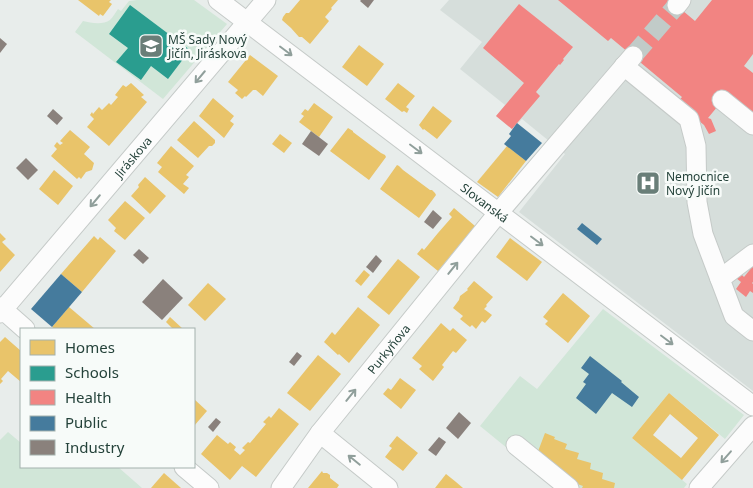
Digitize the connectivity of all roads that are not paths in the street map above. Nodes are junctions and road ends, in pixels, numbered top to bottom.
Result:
1 (218, 0) edge
2 (266, 0) edge
3 (247, 22) junction
4 (722, 100) dead end
5 (753, 125) edge
6 (499, 212) junction
7 (753, 254) edge
8 (720, 279) junction
9 (1, 310) edge
10 (24, 328) edge
11 (753, 331) edge
12 (753, 406) edge
13 (753, 426) edge
14 (320, 433) junction
15 (516, 445) dead end
16 (185, 468) edge
17 (209, 488) edge
18 (281, 488) edge
19 (388, 488) edge
20 (569, 488) edge
21 (700, 488) edge

1 - 3 street, Slovanská
2 - 3 street, Jiráskova
3 -> 6 street, Slovanská
3 -> 9 street, Jiráskova
4 - 5 street
6 - 8 street, Purkyňova
6 -> 12 street, Slovanská
14 -> 6 street, Purkyňova
7 - 8 street
8 - 11 street
9 - 10 street
13 -> 21 street
14 - 18 street, Purkyňova
19 -> 14 street
15 - 20 street
16 - 17 street

